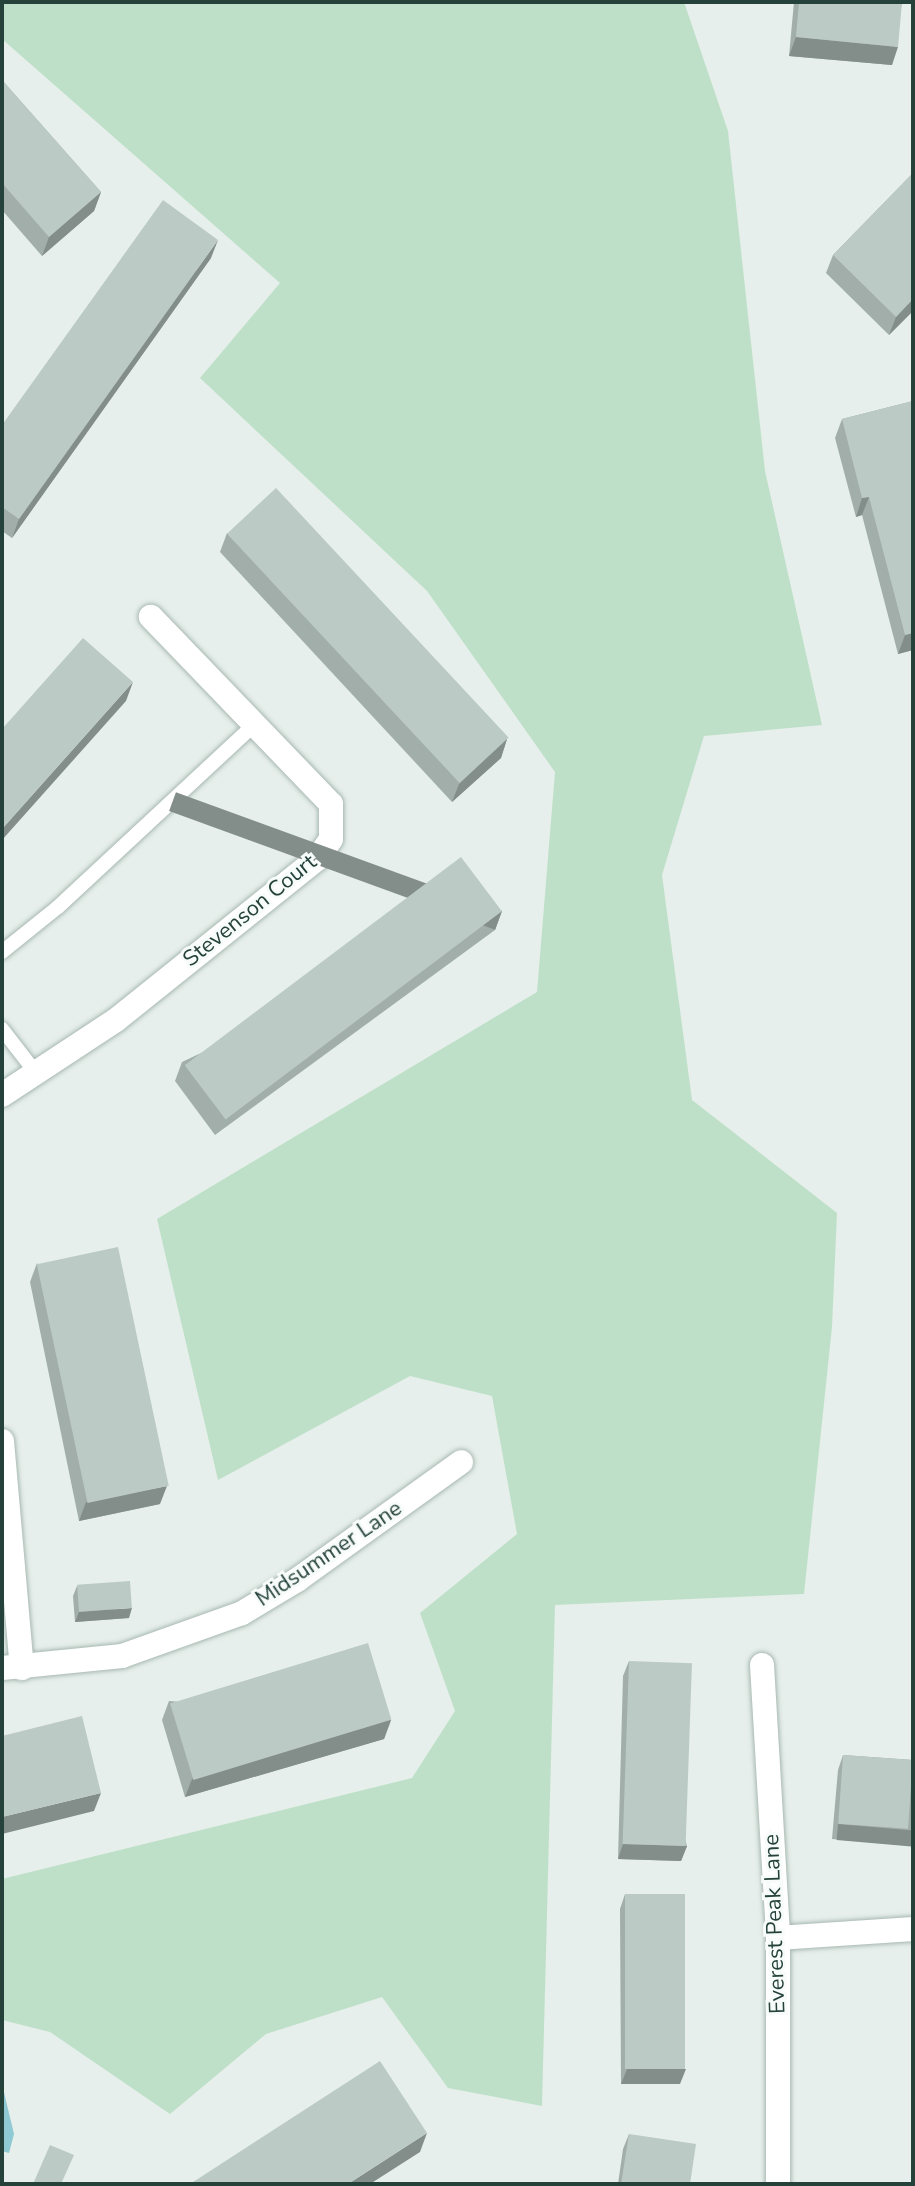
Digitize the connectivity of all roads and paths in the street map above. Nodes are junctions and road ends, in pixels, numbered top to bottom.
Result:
1 (151, 617) dead end
2 (254, 725) junction
3 (2, 952) edge
4 (2, 1029) edge
5 (36, 1073) junction
6 (2, 1095) edge
7 (2, 1441) edge
8 (461, 1462) dead end
9 (762, 1665) dead end
10 (12, 1668) edge
11 (913, 1929) edge
12 (778, 1938) junction
13 (778, 2184) edge

1 - 2 street, Stevenson Court
2 - 3 lane
2 - 5 street, Stevenson Court
4 - 5 lane
5 - 6 street, Stevenson Court
7 - 10 street
8 - 10 street, Midsummer Lane
9 - 12 street, Everest Peak Lane
11 - 12 street
12 - 13 street, Everest Peak Lane

